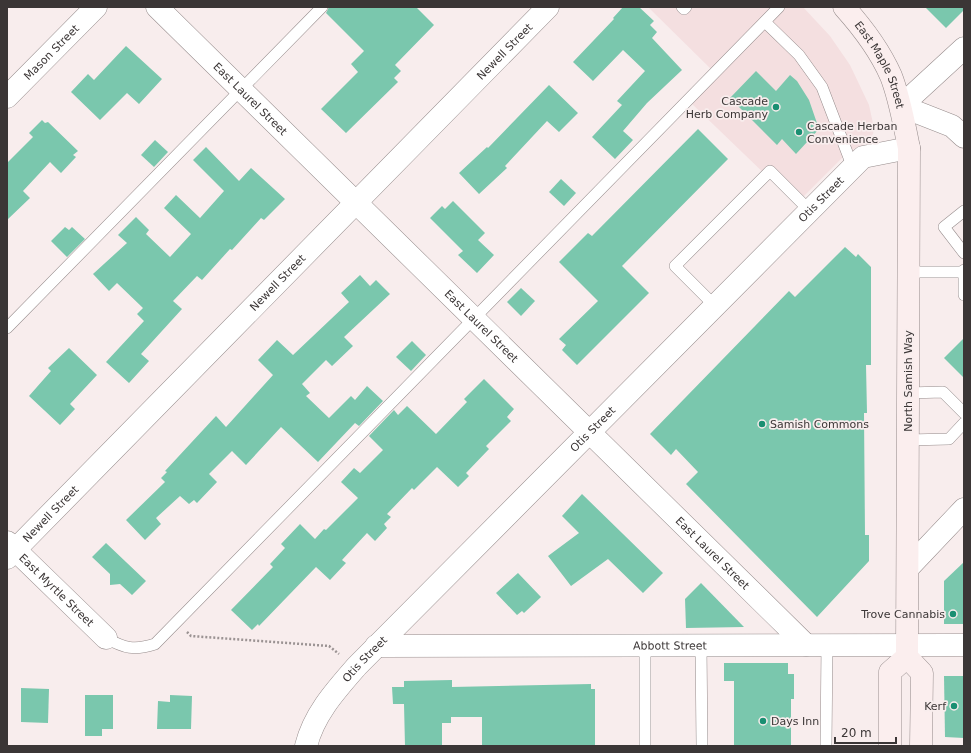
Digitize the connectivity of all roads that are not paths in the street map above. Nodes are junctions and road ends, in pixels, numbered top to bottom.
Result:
1 (96, 7) edge
2 (157, 7) edge
3 (322, 7) edge
4 (548, 7) edge
5 (682, 7) edge
6 (686, 7) edge
7 (779, 7) edge
8 (844, 7) edge
9 (765, 22) junction
10 (964, 48) edge
11 (241, 90) junction
12 (7, 97) edge
13 (901, 106) junction
14 (964, 137) edge
15 (909, 148) junction
16 (853, 168) junction
17 (356, 202) junction
18 (810, 211) junction
19 (964, 211) edge
20 (964, 253) edge
21 (963, 271) edge
22 (909, 272) junction
23 (964, 295) edge
24 (715, 306) junction
25 (474, 318) junction
26 (7, 328) edge
27 (908, 393) junction
28 (964, 413) edge
29 (964, 423) edge
30 (590, 432) junction
31 (908, 440) junction
32 (964, 509) edge
33 (10, 550) edge
34 (908, 568) junction
35 (106, 638) joint
36 (964, 644) edge
37 (645, 645) junction
38 (701, 645) junction
39 (816, 645) junction
40 (376, 646) junction
41 (907, 651) junction
42 (306, 746) edge
43 (645, 746) edge
44 (702, 746) edge
45 (826, 746) edge
46 (890, 746) edge
47 (921, 746) edge

1 - 12 street, Mason Street
2 - 11 street, East Laurel Street
3 - 11 lane
4 - 17 street, Newell Street
5 - 6 lane
7 - 9 lane
8 - 13 main road, East Maple Street
9 - 16 lane
9 - 25 lane
10 - 13 street
11 - 17 street, East Laurel Street
11 - 26 lane
13 - 14 street, East Maple Street
13 - 15 main road, North Samish Way
15 - 16 street, Otis Street
15 - 22 main road, North Samish Way
16 - 18 street, Otis Street
17 - 25 street, East Laurel Street
17 - 33 street, Newell Street
18 - 24 street, Otis Street
18 - 24 lane
19 - 20 lane
21 - 22 lane
21 - 23 lane
22 - 27 main road, North Samish Way
24 - 30 street, Otis Street
25 - 30 street, East Laurel Street
25 - 35 lane
27 - 28 lane
27 - 31 main road, North Samish Way
29 - 31 lane
30 - 39 street, East Laurel Street
30 - 40 street, Otis Street
31 - 34 main road, North Samish Way
32 - 34 street
33 - 35 street, East Myrtle Street
34 - 41 main road, North Samish Way
36 - 41 street, Abbott Street
37 - 38 street, Abbott Street
37 - 40 street, Abbott Street
37 - 43 lane
38 - 39 street, Abbott Street
38 - 44 lane
39 - 41 street, Abbott Street
39 - 45 lane
40 - 42 street, Otis Street
41 - 46 main road
41 - 47 main road

